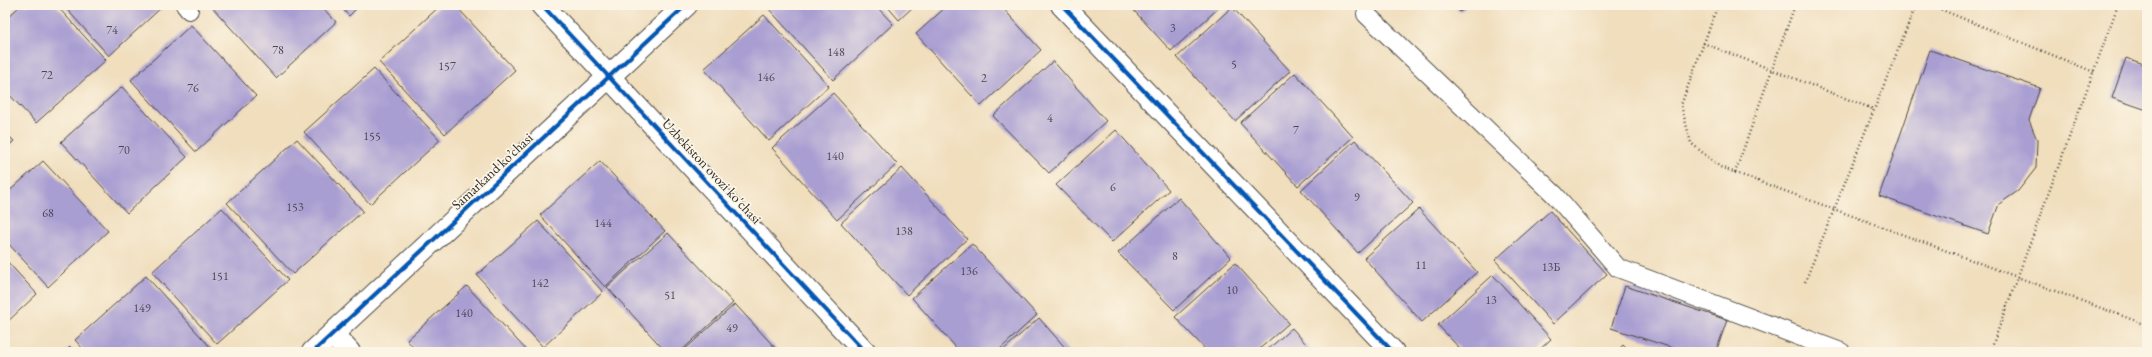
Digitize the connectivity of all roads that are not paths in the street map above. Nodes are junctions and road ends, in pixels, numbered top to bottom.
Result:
1 (542, 5) edge
2 (686, 5) edge
3 (1062, 5) edge
4 (1366, 14) dead end
5 (610, 76) junction
6 (333, 334) junction
7 (313, 352) edge
8 (349, 352) edge
9 (865, 352) edge
10 (1392, 352) edge
11 (1841, 352) edge

1 - 5 street, Uzbekiston ovozi ko'chasi
2 - 5 street, Samarkand ko’chasi
3 - 10 street
4 - 11 lane
5 - 6 street, Samarkand ko’chasi
5 - 9 street, Uzbekiston ovozi ko'chasi
6 - 7 street, Samarkand ko’chasi
6 - 8 street

